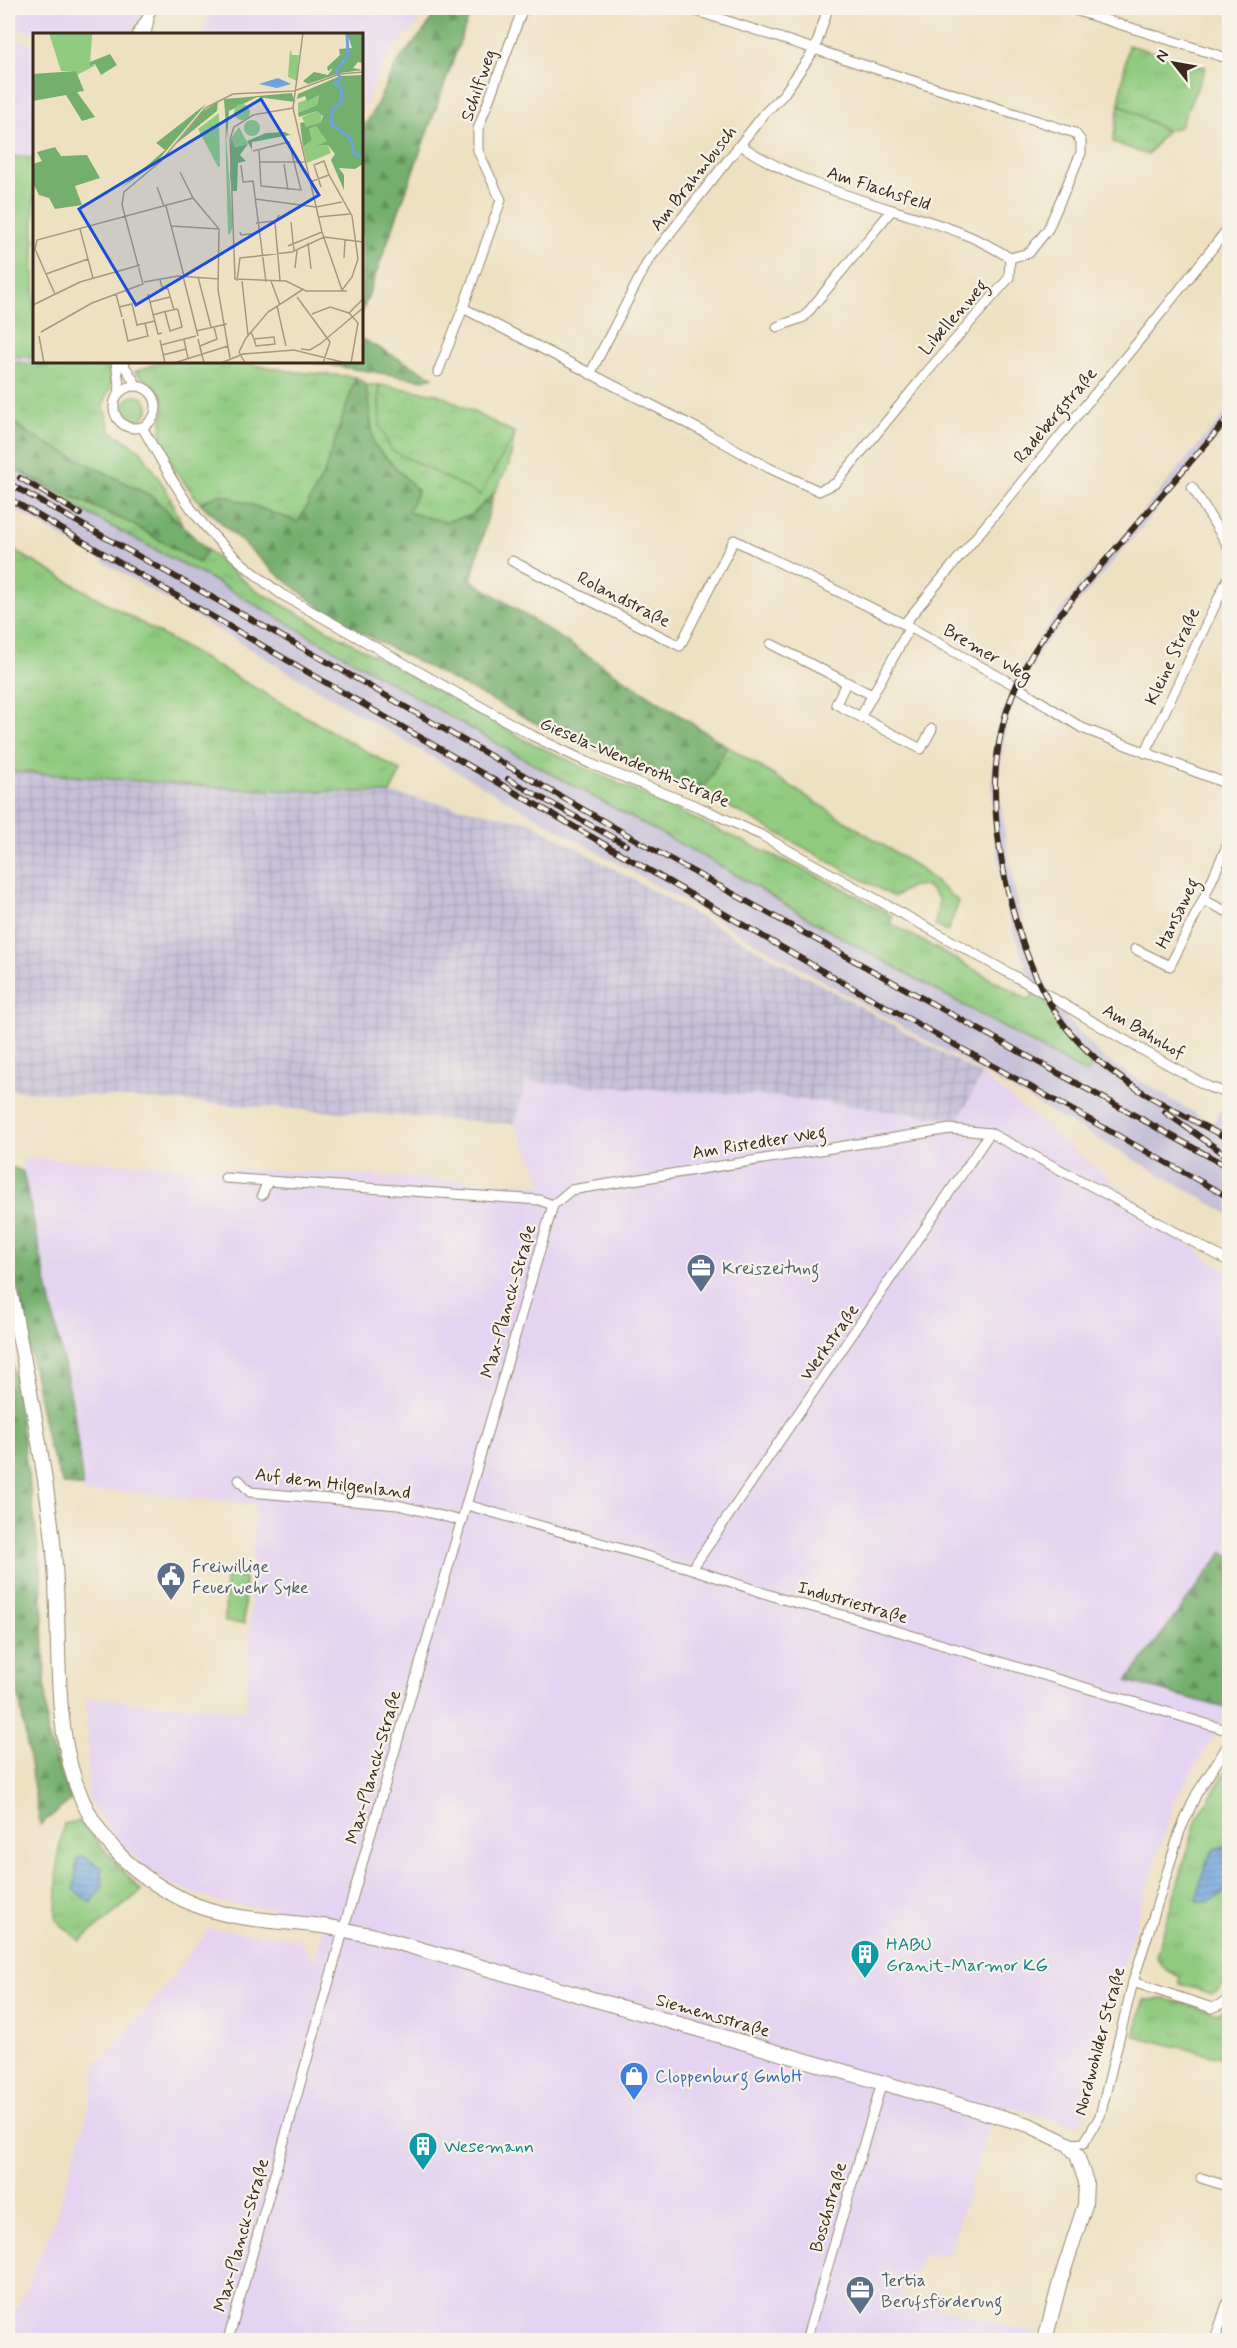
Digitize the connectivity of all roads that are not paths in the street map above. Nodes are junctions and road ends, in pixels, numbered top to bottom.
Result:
1 (523, 8) edge
2 (687, 8) edge
3 (828, 8) edge
4 (1068, 8) edge
5 (152, 10) edge
6 (138, 33) edge
7 (146, 33) edge
8 (815, 49) junction
9 (1230, 59) edge
10 (740, 145) junction
11 (892, 210) junction
12 (1230, 226) edge
13 (1010, 258) junction
14 (463, 308) junction
15 (777, 327) dead end
16 (116, 363) edge
17 (123, 363) edge
18 (438, 372) dead end
19 (590, 374) junction
20 (137, 386) junction
21 (120, 392) junction
22 (142, 427) junction
23 (1192, 487) dead end
24 (734, 540) joint
25 (1230, 549) edge
26 (512, 561) dead end
27 (1230, 574) edge
28 (907, 626) junction
29 (771, 644) dead end
30 (846, 683) junction
31 (872, 695) junction
32 (861, 716) junction
33 (932, 729) dead end
34 (1145, 753) junction
35 (1230, 785) edge
36 (1230, 839) edge
37 (1203, 900) junction
38 (1230, 913) edge
39 (1135, 949) dead end
40 (1044, 993) joint
41 (1230, 1094) edge
42 (990, 1133) junction
43 (225, 1178) dead end
44 (268, 1181) junction
45 (262, 1195) dead end
46 (553, 1205) junction
47 (1230, 1262) edge
48 (8, 1285) edge
49 (239, 1480) dead end
50 (467, 1505) junction
51 (462, 1521) junction
52 (692, 1569) junction
53 (1230, 1731) edge
54 (1229, 1744) edge
55 (344, 1930) junction
56 (1133, 1982) junction
57 (1230, 1995) edge
58 (882, 2082) junction
59 (1068, 2145) junction
60 (1201, 2178) dead end
61 (1230, 2187) edge
62 (1230, 2295) edge
63 (228, 2340) edge
64 (806, 2340) edge
65 (1045, 2340) edge
66 (1215, 2340) edge

1 - 14 street, Schilfweg
2 - 8 street
3 - 8 street, Am Brahmbusch
4 - 9 street
5 - 6 street
5 - 7 street
8 - 10 street, Am Brahmbusch
8 - 13 street
10 - 11 street, Am Flachsfeld
10 - 19 street, Am Brahmbusch
11 - 13 street, Am Flachsfeld
11 - 15 street
12 - 28 street, Radebergstraße
13 - 19 street, Libellenweg
14 - 18 street, Schilfweg
14 - 19 street
16 - 21 street
17 - 20 street
20 - 21 street
20 - 22 street
21 - 22 street
22 - 40 street, Giesela-Wenderoth-Straße
23 - 25 street
24 - 26 street, Rolandstraße
24 - 28 street, Bremer Weg
27 - 34 street, Kleine Straße
28 - 31 street, Radebergstraße
28 - 34 street, Bremer Weg
29 - 30 street
30 - 31 street
30 - 32 street
31 - 32 street, Radebergstraße
32 - 33 street
34 - 35 street, Bremer Weg
36 - 37 street, Hansaweg
37 - 38 street
37 - 39 street, Hansaweg
40 - 41 street, Am Bahnhof
42 - 46 street, Am Ristedter Weg
42 - 47 street, Am Ristedter Weg
42 - 52 street, Werkstraße
43 - 44 street
44 - 45 street
44 - 46 street
46 - 50 street, Max-Planck-Straße
48 - 55 main road, Siemensstraße
49 - 51 street, Auf dem Hilgenland
50 - 51 street, Max-Planck-Straße
50 - 52 street, Industriestraße
51 - 55 street, Max-Planck-Straße
52 - 53 street, Industriestraße
54 - 56 street, Nordwohlder Straße
55 - 58 main road, Siemensstraße
55 - 63 street, Max-Planck-Straße
56 - 57 street
56 - 59 street, Nordwohlder Straße
58 - 59 main road, Siemensstraße
58 - 64 street, Boschstraße
59 - 65 main road
60 - 61 street
62 - 66 street

